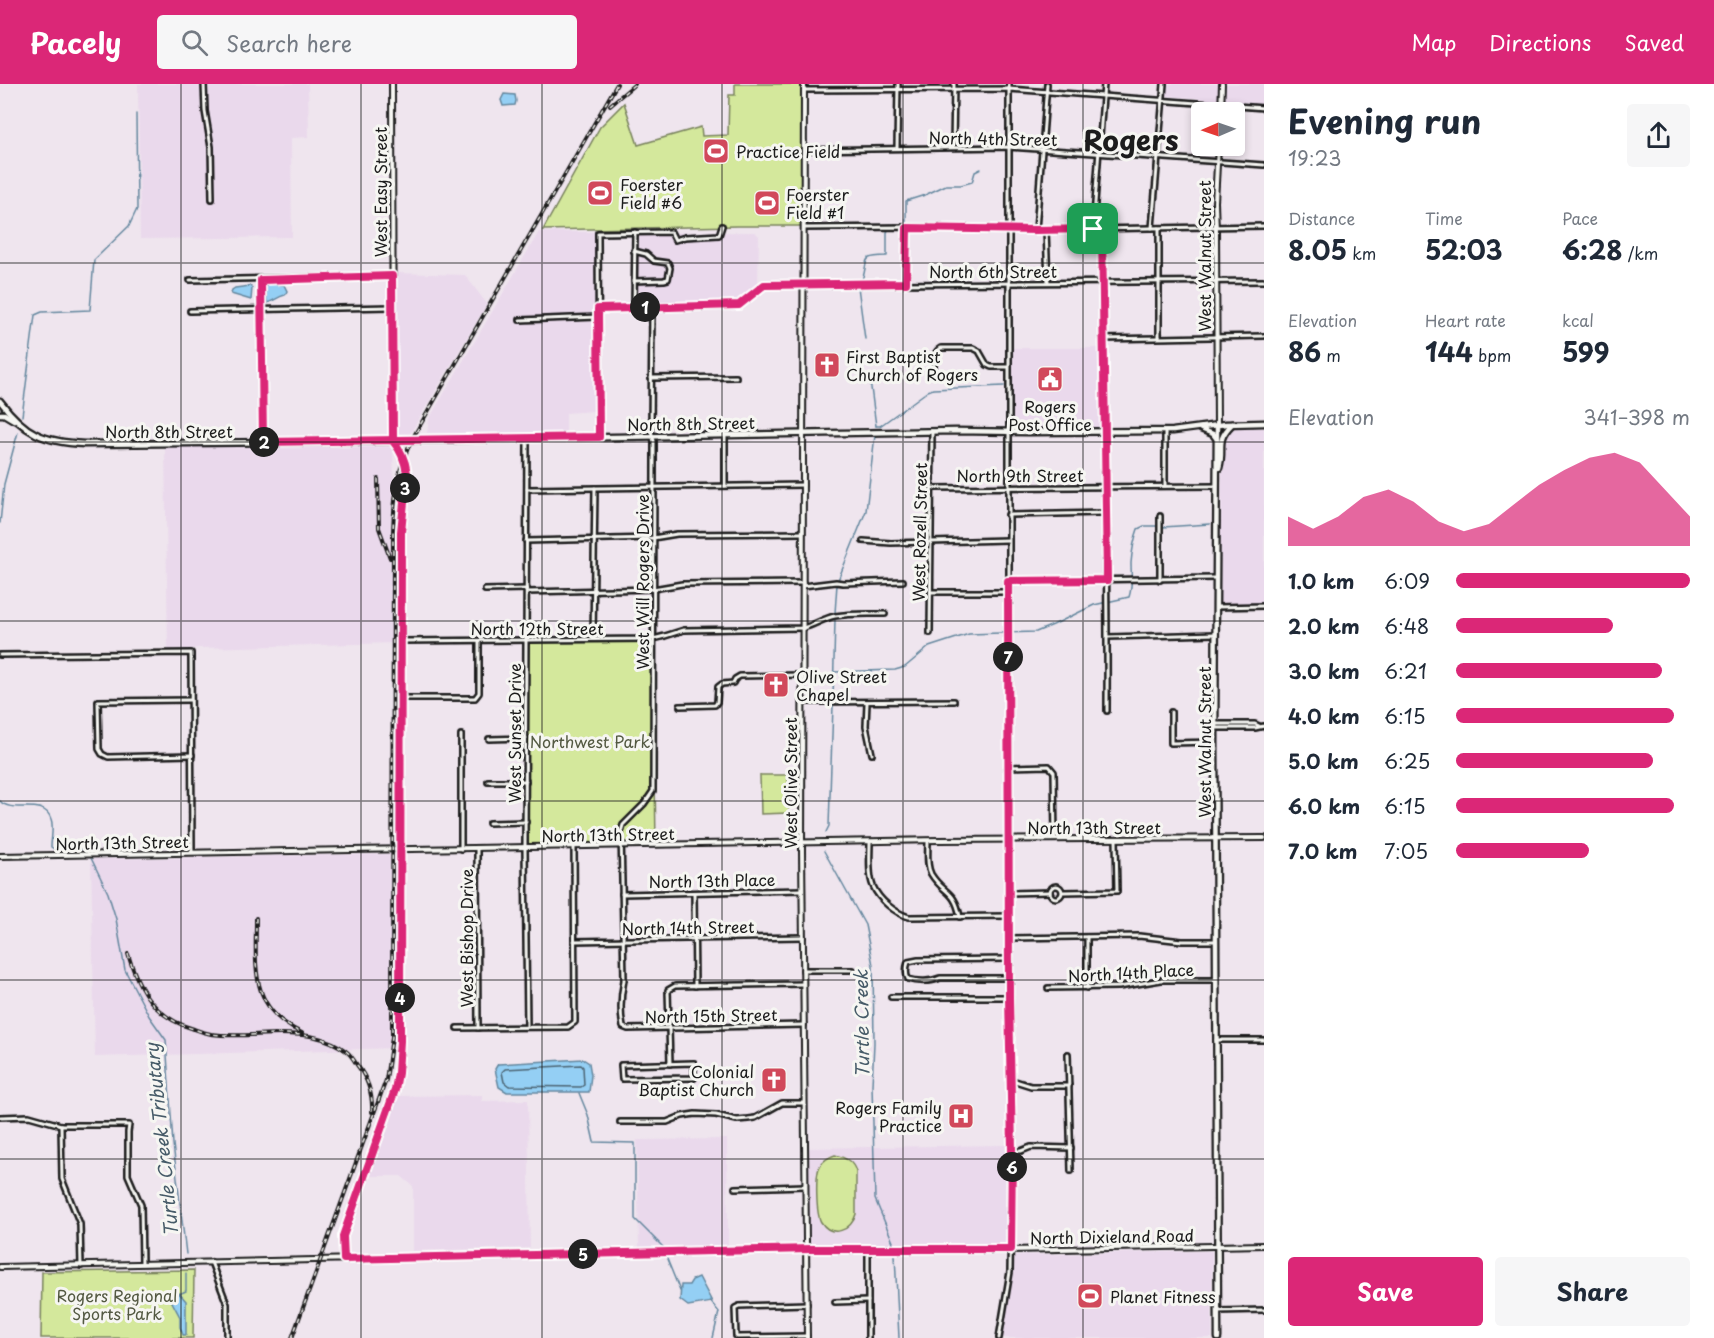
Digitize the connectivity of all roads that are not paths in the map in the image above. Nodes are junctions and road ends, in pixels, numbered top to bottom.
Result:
1 (204, 84) edge
2 (392, 84) edge
3 (804, 84) edge
4 (898, 84) edge
5 (1009, 84) edge
6 (1047, 84) edge
7 (1104, 84) edge
8 (1164, 84) edge
9 (1222, 84) edge
10 (954, 86) edge
11 (898, 89) junction
12 (1009, 89) junction
13 (804, 90) junction
14 (1045, 93) junction
15 (1103, 96) junction
16 (1163, 100) junction
17 (1191, 102) edge
18 (1221, 102) edge
19 (1245, 107) edge
20 (1264, 108) edge
21 (953, 147) junction
22 (1008, 147) junction
23 (897, 148) junction
24 (804, 150) junction
25 (1041, 150) junction
26 (1099, 154) junction
27 (1217, 156) edge
28 (1159, 158) junction
29 (1216, 162) junction
30 (1264, 165) edge
31 (212, 199) dead end
32 (722, 226) dead end
33 (1216, 226) junction
34 (1264, 226) edge
35 (804, 228) junction
36 (907, 228) junction
37 (1152, 228) junction
38 (1160, 228) junction
39 (1008, 229) junction
40 (1093, 229) junction
41 (1102, 229) junction
42 (1035, 230) junction
43 (1047, 230) junction
44 (635, 232) junction
45 (634, 251) junction
46 (392, 276) junction
47 (190, 280) dead end
48 (261, 280) junction
49 (634, 281) junction
50 (1159, 281) junction
51 (1216, 281) junction
52 (1264, 281) edge
53 (1048, 282) junction
54 (1102, 282) junction
55 (906, 283) junction
56 (1009, 283) junction
57 (803, 284) junction
58 (392, 307) junction
59 (634, 307) junction
60 (652, 307) junction
61 (598, 309) junction
62 (261, 310) junction
63 (190, 311) dead end
64 (598, 317) junction
65 (520, 320) dead end
66 (1216, 336) junction
67 (1264, 336) edge
68 (1159, 337) junction
69 (1103, 339) junction
70 (1008, 367) junction
71 (934, 368) dead end
72 (736, 376) dead end
73 (651, 378) junction
74 (0, 401) edge
75 (0, 414) edge
76 (19, 423) junction
77 (1264, 423) edge
78 (1232, 424) junction
79 (1217, 425) junction
80 (1198, 428) junction
81 (932, 431) junction
82 (1165, 431) junction
83 (1008, 432) junction
84 (1104, 432) junction
85 (802, 434) junction
86 (725, 435) junction
87 (653, 436) junction
88 (599, 437) junction
89 (527, 438) junction
90 (1217, 440) junction
91 (393, 441) junction
92 (263, 442) junction
93 (1216, 474) junction
94 (803, 485) junction
95 (725, 486) junction
96 (1165, 486) junction
97 (1216, 486) junction
98 (654, 487) junction
99 (1008, 487) junction
100 (1105, 487) junction
101 (595, 488) junction
102 (933, 488) junction
103 (527, 489) junction
104 (1105, 513) junction
105 (1008, 515) junction
106 (1160, 516) dead end
107 (802, 533) junction
108 (653, 538) junction
109 (594, 540) junction
110 (1008, 540) junction
111 (526, 541) junction
112 (863, 541) dead end
113 (932, 541) junction
114 (1216, 578) junction
115 (1107, 580) junction
116 (1160, 580) junction
117 (903, 581) dead end
118 (1008, 581) junction
119 (803, 584) junction
120 (485, 590) dead end
121 (653, 590) junction
122 (527, 591) junction
123 (594, 591) junction
124 (931, 592) junction
125 (1008, 592) junction
126 (1264, 606) edge
127 (1216, 607) junction
128 (885, 614) dead end
129 (803, 628) junction
130 (930, 633) dead end
131 (1216, 634) junction
132 (1108, 637) junction
133 (653, 639) junction
134 (479, 640) junction
135 (593, 640) junction
136 (402, 641) junction
137 (526, 641) junction
138 (0, 655) edge
139 (803, 675) junction
140 (402, 698) junction
141 (192, 700) junction
142 (954, 701) dead end
143 (803, 702) junction
144 (867, 703) junction
145 (680, 706) dead end
146 (1107, 711) dead end
147 (1171, 712) dead end
148 (1215, 726) junction
149 (1264, 726) edge
150 (462, 735) dead end
151 (526, 738) junction
152 (489, 739) dead end
153 (1215, 742) junction
154 (872, 754) dead end
155 (192, 755) junction
156 (1008, 767) junction
157 (488, 781) dead end
158 (526, 781) junction
159 (526, 822) junction
160 (489, 823) dead end
161 (1216, 838) junction
162 (1264, 838) edge
163 (1008, 839) junction
164 (1055, 839) junction
165 (1116, 839) junction
166 (928, 841) junction
167 (870, 842) junction
168 (802, 843) junction
169 (574, 846) junction
170 (621, 846) junction
171 (525, 848) junction
172 (461, 849) junction
173 (477, 849) junction
174 (400, 850) junction
175 (192, 852) junction
176 (0, 856) edge
177 (802, 890) junction
178 (1050, 892) junction
179 (1063, 892) junction
180 (694, 893) junction
181 (1009, 893) junction
182 (622, 894) junction
183 (960, 916) junction
184 (1008, 916) junction
185 (803, 937) junction
186 (1087, 937) junction
187 (1010, 938) junction
188 (694, 939) junction
189 (623, 940) junction
190 (574, 941) junction
191 (1216, 941) junction
192 (1010, 959) junction
193 (803, 970) junction
194 (854, 970) dead end
195 (1009, 978) junction
196 (1216, 980) junction
197 (803, 984) junction
198 (695, 986) junction
199 (1048, 988) dead end
200 (1087, 988) junction
201 (891, 997) dead end
202 (1009, 997) junction
203 (622, 1022) joint
204 (804, 1026) junction
205 (527, 1027) junction
206 (457, 1028) dead end
207 (478, 1028) junction
208 (669, 1028) junction
209 (1216, 1040) junction
210 (1264, 1040) edge
211 (1068, 1054) dead end
212 (670, 1064) junction
213 (1011, 1080) junction
214 (1069, 1086) junction
215 (804, 1102) junction
216 (0, 1117) edge
217 (620, 1122) dead end
218 (61, 1125) junction
219 (1071, 1148) junction
220 (1012, 1151) junction
221 (1071, 1172) dead end
222 (806, 1186) junction
223 (735, 1188) dead end
224 (1264, 1245) edge
225 (1217, 1246) junction
226 (806, 1249) junction
227 (1011, 1249) junction
228 (868, 1250) junction
229 (344, 1259) junction
230 (211, 1261) junction
231 (142, 1263) junction
232 (81, 1266) junction
233 (0, 1267) edge
234 (868, 1301) junction
235 (836, 1302) dead end
236 (807, 1304) junction
237 (1264, 1310) edge
238 (1218, 1311) junction
239 (807, 1337) edge
240 (227, 1338) edge
241 (868, 1338) edge
242 (999, 1338) edge
243 (1218, 1338) edge

1 - 31 street
2 - 46 main road, West Easy Street
3 - 13 main road, West Olive Street
4 - 11 street
5 - 12 street
6 - 14 street
7 - 15 street
8 - 16 street
9 - 18 main road
10 - 11 street
10 - 12 street
10 - 21 street
11 - 13 street
11 - 23 street
12 - 14 street
12 - 22 street
13 - 24 main road, West Olive Street
14 - 15 street
14 - 25 street
15 - 16 street
15 - 26 street
16 - 17 street
16 - 28 street
19 - 20 street
21 - 22 street, North 4th Street
21 - 23 street, North 4th Street
22 - 25 street, North 4th Street
22 - 39 street
23 - 24 street, North 4th Street
24 - 35 main road, West Olive Street
25 - 26 street, North 4th Street
25 - 42 street
26 - 28 street, North 4th Street
26 - 40 street
27 - 29 main road, West Walnut Street
28 - 29 street, North 4th Street
28 - 37 street
29 - 30 street, North 4th Street
29 - 33 main road, West Walnut Street
32 - 44 street
33 - 34 street
33 - 38 street
33 - 51 main road, West Walnut Street
35 - 36 street
35 - 57 main road, West Olive Street
36 - 39 street
36 - 55 street
37 - 38 street
37 - 41 street
38 - 50 street
39 - 42 street
39 - 56 street
40 - 41 street
40 - 43 street
41 - 54 street
42 - 43 street
43 - 53 street
44 - 45 street
44 - 61 street
45 - 49 street
45 - 49 street
46 - 48 street
46 - 58 main road, West Easy Street
47 - 48 street
48 - 62 street
49 - 59 street
50 - 51 street, North 6th Street
50 - 54 street, North 6th Street
50 - 68 street
51 - 52 street, North 6th Street
51 - 66 main road, West Walnut Street
53 - 54 street, North 6th Street
53 - 56 street, North 6th Street
54 - 69 street
55 - 56 street, North 6th Street
55 - 57 street, North 6th Street
56 - 70 street
57 - 60 street, North 6th Street
57 - 85 main road, West Olive Street
58 - 62 street
58 - 91 main road, West Easy Street
59 - 60 street, North 6th Street
59 - 61 street, North 6th Street
60 - 73 street, West Will Rogers Drive
61 - 64 street
62 - 63 street
62 - 92 street
64 - 65 street
64 - 88 street
66 - 67 street
66 - 68 street
66 - 79 main road, West Walnut Street
68 - 69 street
69 - 84 street
70 - 71 street
70 - 83 street
72 - 73 street
73 - 87 street, West Will Rogers Drive
74 - 76 main road, North 8th Street
75 - 76 main road
76 - 92 main road, North 8th Street
77 - 78 main road, North 8th Street
78 - 79 main road, North 8th Street
78 - 93 main road
79 - 80 main road, North 8th Street
79 - 90 main road, West Walnut Street
80 - 82 main road, North 8th Street
80 - 90 main road
81 - 83 main road, North 8th Street
81 - 85 main road, North 8th Street
81 - 102 street, West Rozell Street
82 - 84 main road, North 8th Street
82 - 96 street
83 - 84 main road, North 8th Street
83 - 99 street
84 - 100 street
85 - 86 main road, North 8th Street
85 - 94 main road, West Olive Street
86 - 87 main road, North 8th Street
86 - 95 street
87 - 88 main road, North 8th Street
87 - 98 street, West Will Rogers Drive
88 - 89 main road, North 8th Street
89 - 91 main road, North 8th Street
89 - 103 street, West Sunset Drive
90 - 93 main road, West Walnut Street
91 - 92 main road, North 8th Street
91 - 136 main road, West Easy Street
93 - 97 main road, West Walnut Street
94 - 95 street
94 - 107 main road, West Olive Street
95 - 98 street
96 - 97 street, North 9th Street
96 - 100 street, North 9th Street
97 - 114 main road, West Walnut Street
98 - 101 street
98 - 108 street, West Will Rogers Drive
99 - 100 street, North 9th Street
99 - 102 street, North 9th Street
99 - 105 street
100 - 104 street
101 - 103 street
101 - 109 street
102 - 113 street, West Rozell Street
103 - 111 street, West Sunset Drive
104 - 105 street
104 - 115 street
105 - 110 street
106 - 116 street
107 - 108 street
107 - 119 main road, West Olive Street
108 - 109 street
108 - 121 street, West Will Rogers Drive
109 - 111 street
109 - 123 street
110 - 113 street
110 - 118 street
111 - 122 street, West Sunset Drive
112 - 113 street
113 - 124 street, West Rozell Street
114 - 116 street
114 - 127 main road, West Walnut Street
115 - 116 street
115 - 118 street
115 - 132 street
117 - 119 street
118 - 125 street
119 - 121 street
119 - 129 main road, West Olive Street
120 - 122 street
121 - 123 street
121 - 133 street, West Will Rogers Drive
122 - 123 street
122 - 137 street, West Sunset Drive
123 - 135 street
124 - 125 street
124 - 130 street, West Rozell Street
125 - 156 street
126 - 127 street
127 - 131 main road, West Walnut Street
128 - 129 street, North 12th Street
129 - 133 street, North 12th Street
129 - 139 main road, West Olive Street
131 - 132 street
131 - 148 main road, West Walnut Street
132 - 146 street
133 - 135 street, North 12th Street
133 - 170 street, West Will Rogers Drive
134 - 136 street, North 12th Street
134 - 137 street, North 12th Street
134 - 140 street
135 - 137 street, North 12th Street
136 - 140 main road, West Easy Street
137 - 151 street, West Sunset Drive
138 - 141 street
139 - 143 main road, West Olive Street
139 - 145 street
140 - 174 main road, West Easy Street
141 - 155 street
141 - 155 street
142 - 144 street
143 - 144 street
143 - 168 main road, West Olive Street
144 - 154 street
147 - 153 street
148 - 149 street
148 - 153 main road, West Walnut Street
150 - 172 street, West Bishop Drive
151 - 152 street
151 - 158 street, West Sunset Drive
153 - 161 main road, West Walnut Street
155 - 175 street
156 - 163 street
156 - 164 street
157 - 158 street
158 - 159 street, West Sunset Drive
159 - 160 street
159 - 171 street, West Sunset Drive
161 - 162 main road, North 13th Street
161 - 165 main road, North 13th Street
161 - 191 main road, West Walnut Street
163 - 164 main road, North 13th Street
163 - 166 main road, North 13th Street
163 - 181 street
164 - 165 main road, North 13th Street
165 - 179 street
166 - 167 main road, North 13th Street
166 - 183 street
167 - 168 main road, North 13th Street
167 - 183 street
168 - 170 main road, North 13th Street
168 - 177 main road, West Olive Street
169 - 170 main road, North 13th Street
169 - 171 main road, North 13th Street
169 - 190 street
170 - 182 street, West Will Rogers Drive
171 - 173 main road, North 13th Street
171 - 205 street, West Sunset Drive
172 - 173 main road, North 13th Street
172 - 174 main road, North 13th Street
173 - 207 street, West Bishop Drive
174 - 175 main road, North 13th Street
174 - 229 main road, West Easy Street
175 - 176 main road, North 13th Street
177 - 180 street, North 13th Place
177 - 185 main road, West Olive Street
178 - 179 street
178 - 179 street
178 - 181 street
180 - 182 street, North 13th Place
180 - 188 street
181 - 184 street
182 - 189 street, West Will Rogers Drive
183 - 184 street
184 - 187 street
185 - 188 street, North 14th Street
185 - 193 main road, West Olive Street
186 - 187 street
186 - 191 street
186 - 200 street
187 - 192 street
188 - 189 street, North 14th Street
188 - 198 street
189 - 190 street, North 14th Street
189 - 203 street, West Will Rogers Drive
190 - 205 street
191 - 196 main road, West Walnut Street
192 - 195 street
192 - 195 street
193 - 194 street
193 - 197 main road, West Olive Street
195 - 202 street
196 - 200 street, North 14th Place
196 - 209 main road, West Walnut Street
197 - 198 street
197 - 204 main road, West Olive Street
198 - 208 street
199 - 200 street, North 14th Place
201 - 202 street
202 - 213 street
203 - 208 street, North 15th Street
204 - 208 street, North 15th Street
204 - 215 main road, West Olive Street
205 - 207 street
206 - 207 street
208 - 212 street
209 - 210 street
209 - 225 main road, West Walnut Street
211 - 214 street
212 - 212 street
213 - 214 street
213 - 220 street
214 - 219 street
215 - 217 street
215 - 222 main road, West Olive Street
216 - 218 street
218 - 231 street
218 - 232 street
219 - 220 street
219 - 221 street
220 - 227 street
222 - 223 street
222 - 226 main road, West Olive Street
224 - 225 main road, North Dixieland Road
225 - 227 main road, North Dixieland Road
225 - 238 main road, West Walnut Street
226 - 228 main road, North Dixieland Road
226 - 229 main road, North Dixieland Road
226 - 236 main road, West Olive Street
227 - 228 main road, North Dixieland Road
227 - 242 street
228 - 234 street
229 - 230 main road, North Dixieland Road
230 - 231 main road, North Dixieland Road
230 - 240 street
231 - 232 main road, North Dixieland Road
232 - 233 main road, North Dixieland Road
234 - 235 street
234 - 241 street
236 - 239 main road, West Olive Street
236 - 239 street
237 - 238 street
238 - 243 main road, West Walnut Street

